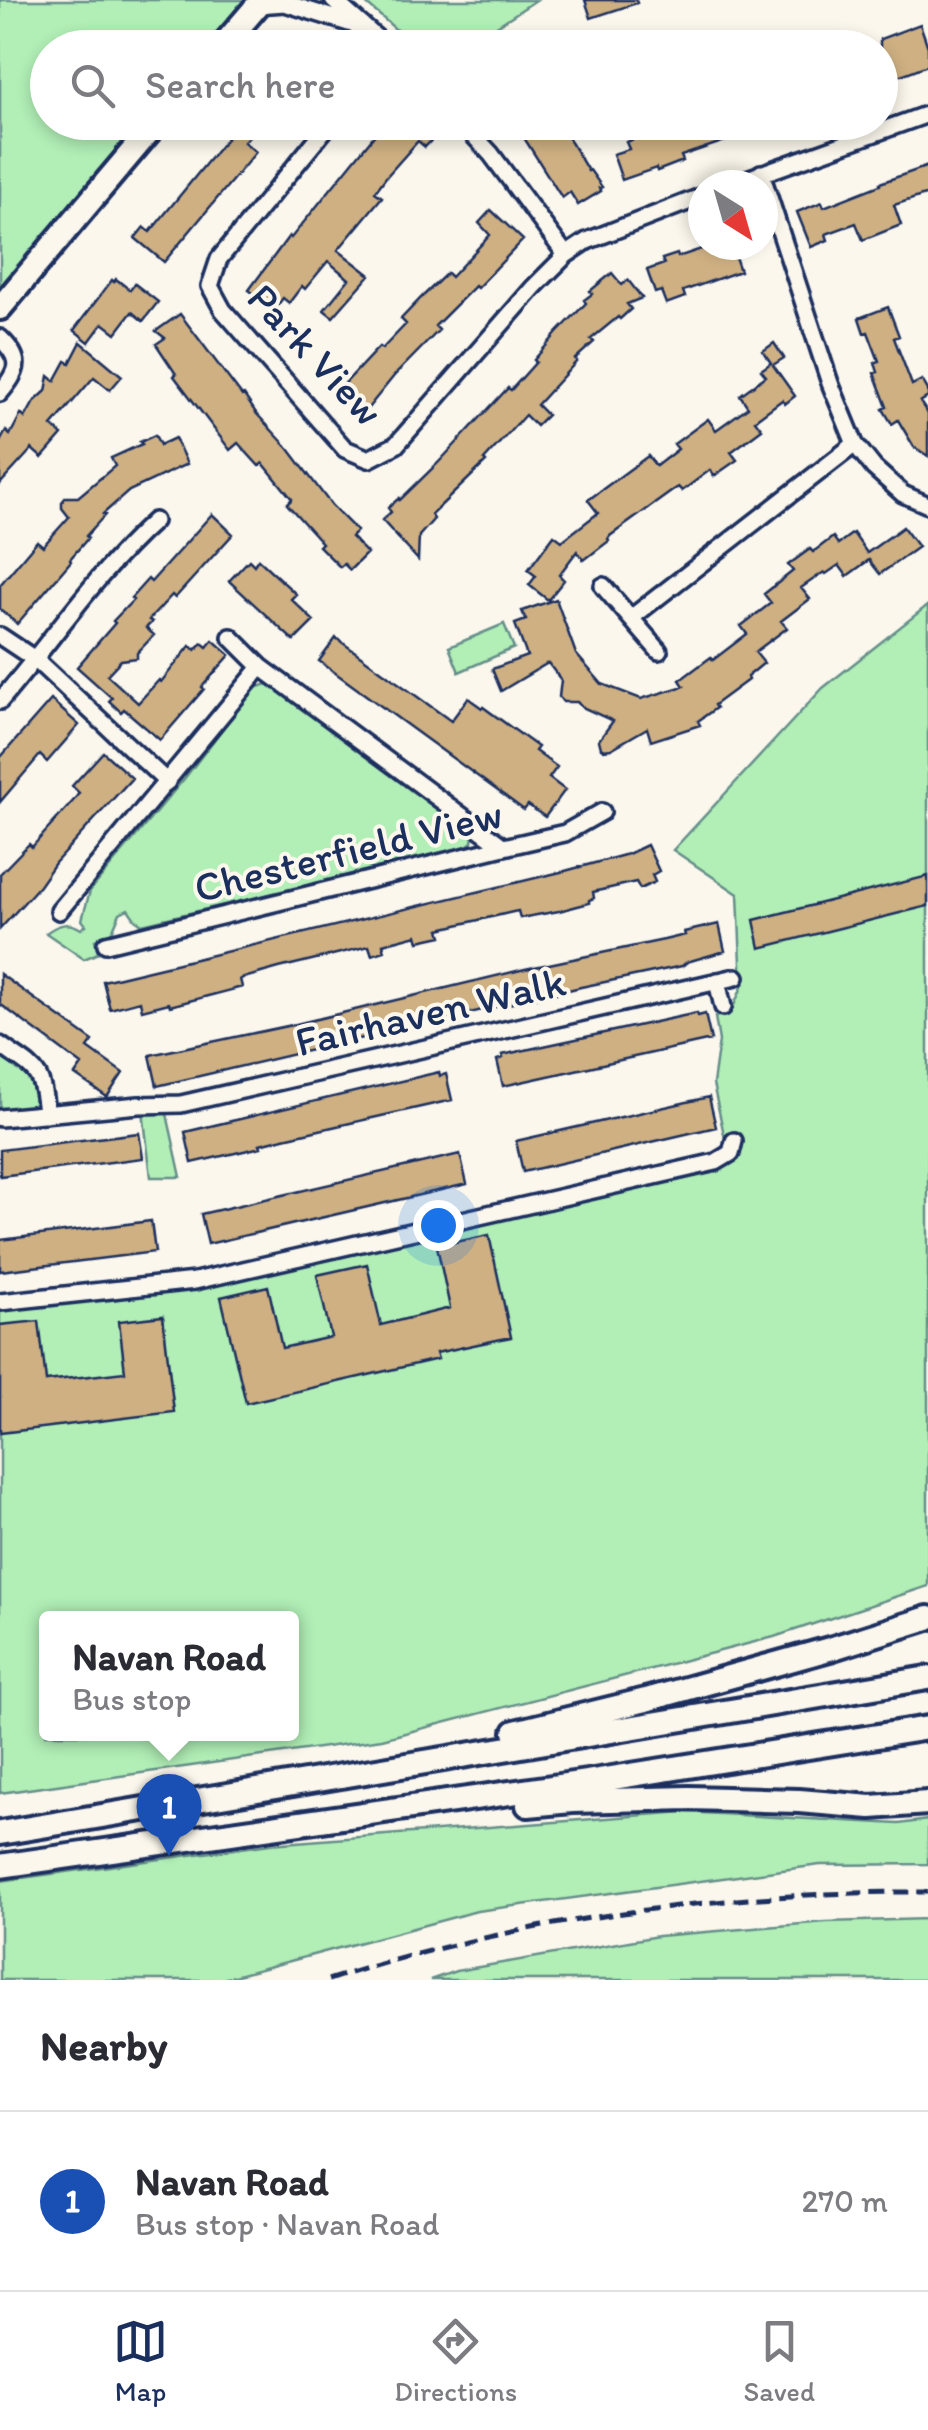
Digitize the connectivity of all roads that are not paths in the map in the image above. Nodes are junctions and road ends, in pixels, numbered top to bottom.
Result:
1 (333, 0) edge
2 (259, 3) edge
3 (365, 28) junction
4 (236, 30) edge
5 (367, 30) edge
6 (928, 114) edge
7 (898, 125) edge
8 (143, 140) edge
9 (317, 140) edge
10 (477, 140) edge
11 (855, 140) edge
12 (770, 170) edge
13 (688, 202) edge
14 (778, 222) edge
15 (566, 254) junction
16 (0, 308) edge
17 (0, 338) edge
18 (0, 393) edge
19 (856, 444) junction
20 (928, 505) edge
21 (154, 521) dead end
22 (603, 586) dead end
23 (630, 618) junction
24 (0, 636) edge
25 (230, 637) dead end
26 (658, 652) dead end
27 (36, 660) junction
28 (261, 667) junction
29 (0, 701) edge
30 (167, 782) junction
31 (602, 812) dead end
32 (504, 847) junction
33 (59, 910) dead end
34 (106, 944) dead end
35 (736, 977) dead end
36 (718, 982) junction
37 (723, 1007) dead end
38 (0, 1045) edge
39 (46, 1114) junction
40 (0, 1118) edge
41 (734, 1141) dead end
42 (0, 1302) edge
43 (928, 1618) edge
44 (928, 1678) edge
45 (928, 1728) edge
46 (282, 1784) junction
47 (928, 1803) edge
48 (0, 1833) edge
49 (231, 1834) junction
50 (0, 1866) edge

1 - 3 street
2 - 3 street
2 - 4 main road
3 - 5 street
6 - 7 street
8 - 16 main road
9 - 15 street, Park View
10 - 15 street
11 - 12 street
13 - 15 street
14 - 19 street
17 - 18 street
19 - 20 street
19 - 23 street
21 - 27 street
22 - 23 street
23 - 26 street
24 - 27 street
25 - 28 street
27 - 29 street
27 - 30 street
28 - 30 street
28 - 32 street
30 - 33 street
31 - 32 street, Chesterfield View
32 - 34 street, Chesterfield View
35 - 36 street, Fairhaven Walk
36 - 37 street
36 - 39 street, Fairhaven Walk
38 - 39 street
39 - 40 street, Fairhaven Walk
41 - 42 street
43 - 46 main road
44 - 46 main road
45 - 49 main road
46 - 48 main road
47 - 49 main road
49 - 50 main road

